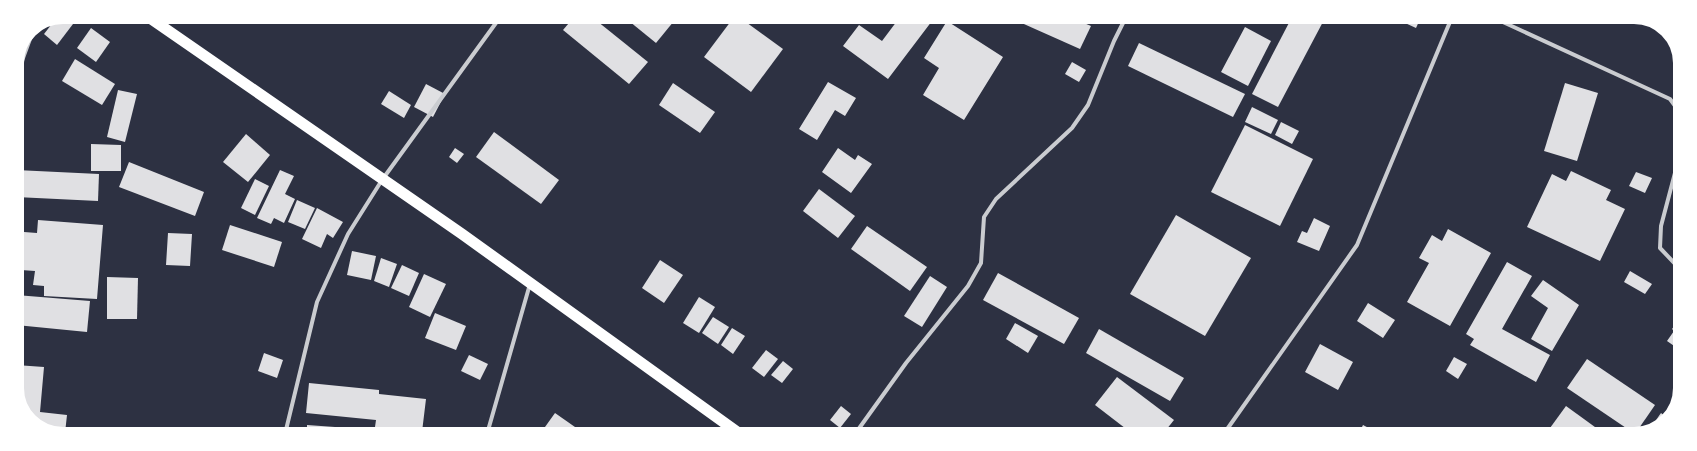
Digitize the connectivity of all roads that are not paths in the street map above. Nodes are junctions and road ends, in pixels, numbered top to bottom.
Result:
1 (157, 23) edge
2 (496, 23) edge
3 (1123, 23) edge
4 (1450, 23) edge
5 (1505, 23) edge
6 (1674, 105) edge
7 (1674, 177) edge
8 (382, 180) junction
9 (1674, 263) edge
10 (530, 283) junction
11 (287, 428) edge
12 (489, 428) edge
13 (732, 428) edge
14 (859, 428) edge
15 (1228, 428) edge

1 - 8 highway
2 - 8 street
3 - 14 street
4 - 15 street
5 - 6 street
7 - 9 street
8 - 10 highway
8 - 11 street
10 - 12 street
10 - 13 highway

